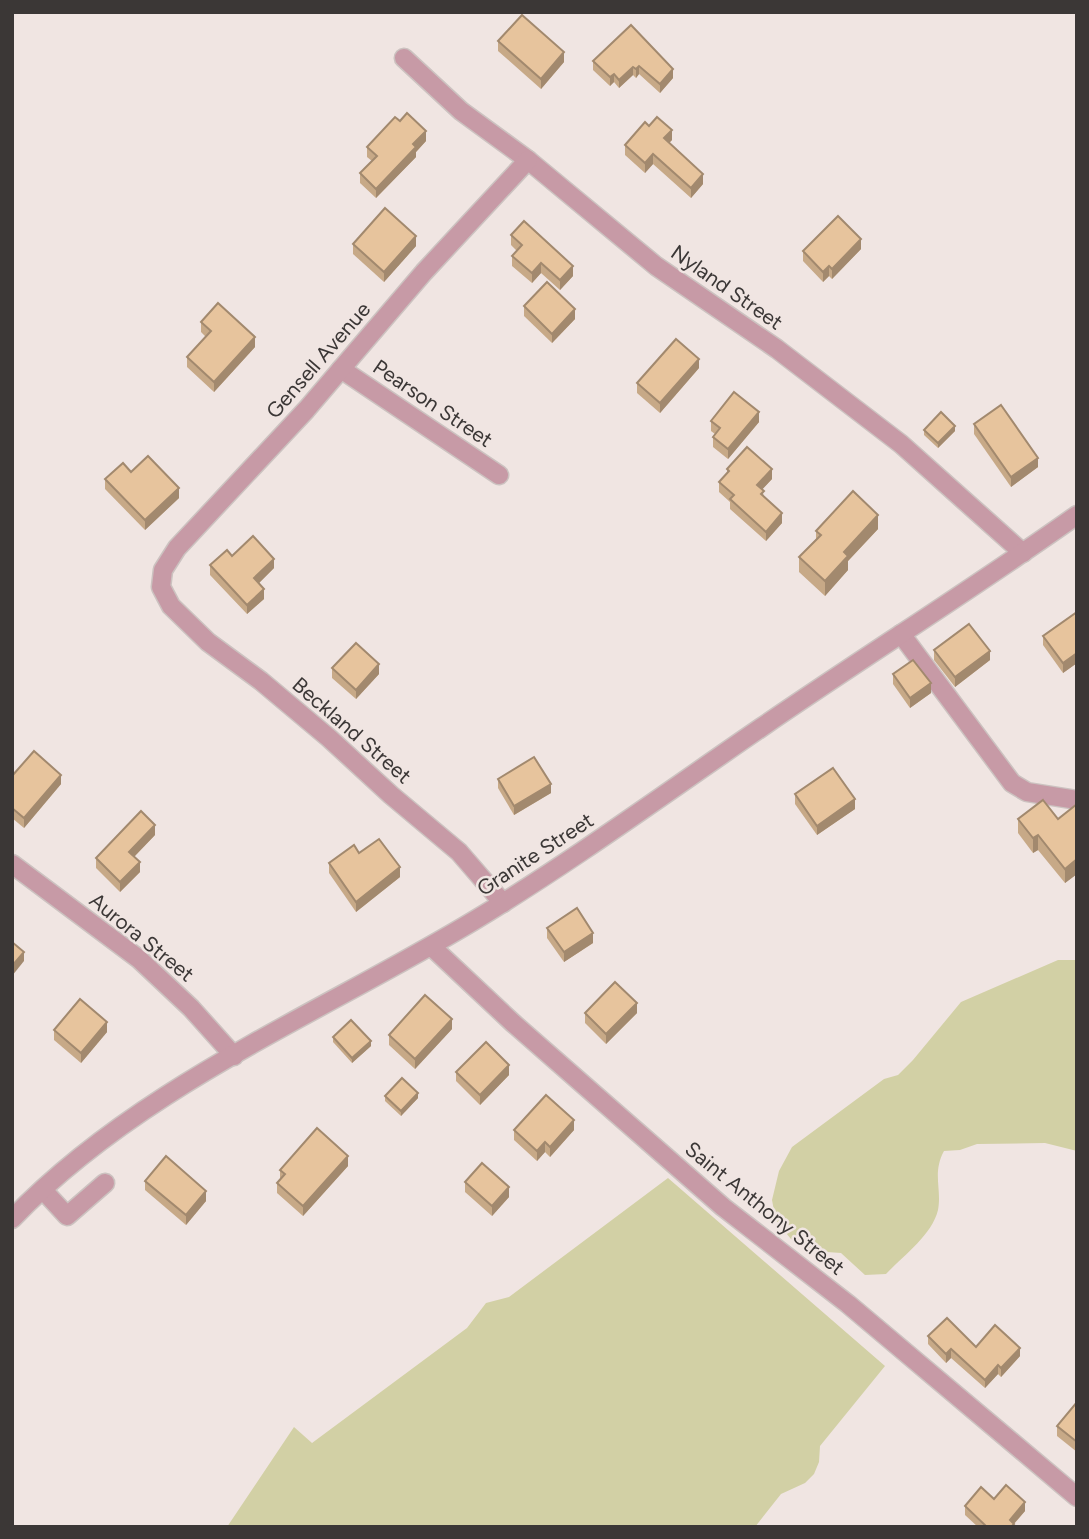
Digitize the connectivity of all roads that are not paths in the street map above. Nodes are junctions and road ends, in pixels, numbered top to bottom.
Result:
1 (404, 58) dead end
2 (528, 160) junction
3 (341, 369) junction
4 (499, 475) dead end
5 (1077, 515) edge
6 (1023, 553) junction
7 (167, 597) joint
8 (901, 634) junction
9 (1077, 800) edge
10 (12, 864) edge
11 (503, 903) junction
12 (432, 947) junction
13 (233, 1056) junction
14 (105, 1183) dead end
15 (43, 1190) junction
16 (12, 1219) edge
17 (1077, 1497) edge

1 - 2 street, Nyland Street
2 - 3 street, Gensell Avenue
2 - 6 street, Nyland Street
3 - 4 street, Pearson Street
3 - 7 street, Gensell Avenue
5 - 6 street, Granite Street
6 - 8 street, Granite Street
7 - 11 street, Beckland Street
8 - 9 street
8 - 11 street, Granite Street
10 - 13 street, Aurora Street
11 - 12 street, Granite Street
12 - 13 street, Granite Street
12 - 17 street, Saint Anthony Street
13 - 15 street, Granite Street
14 - 15 street
15 - 16 street, Granite Street

